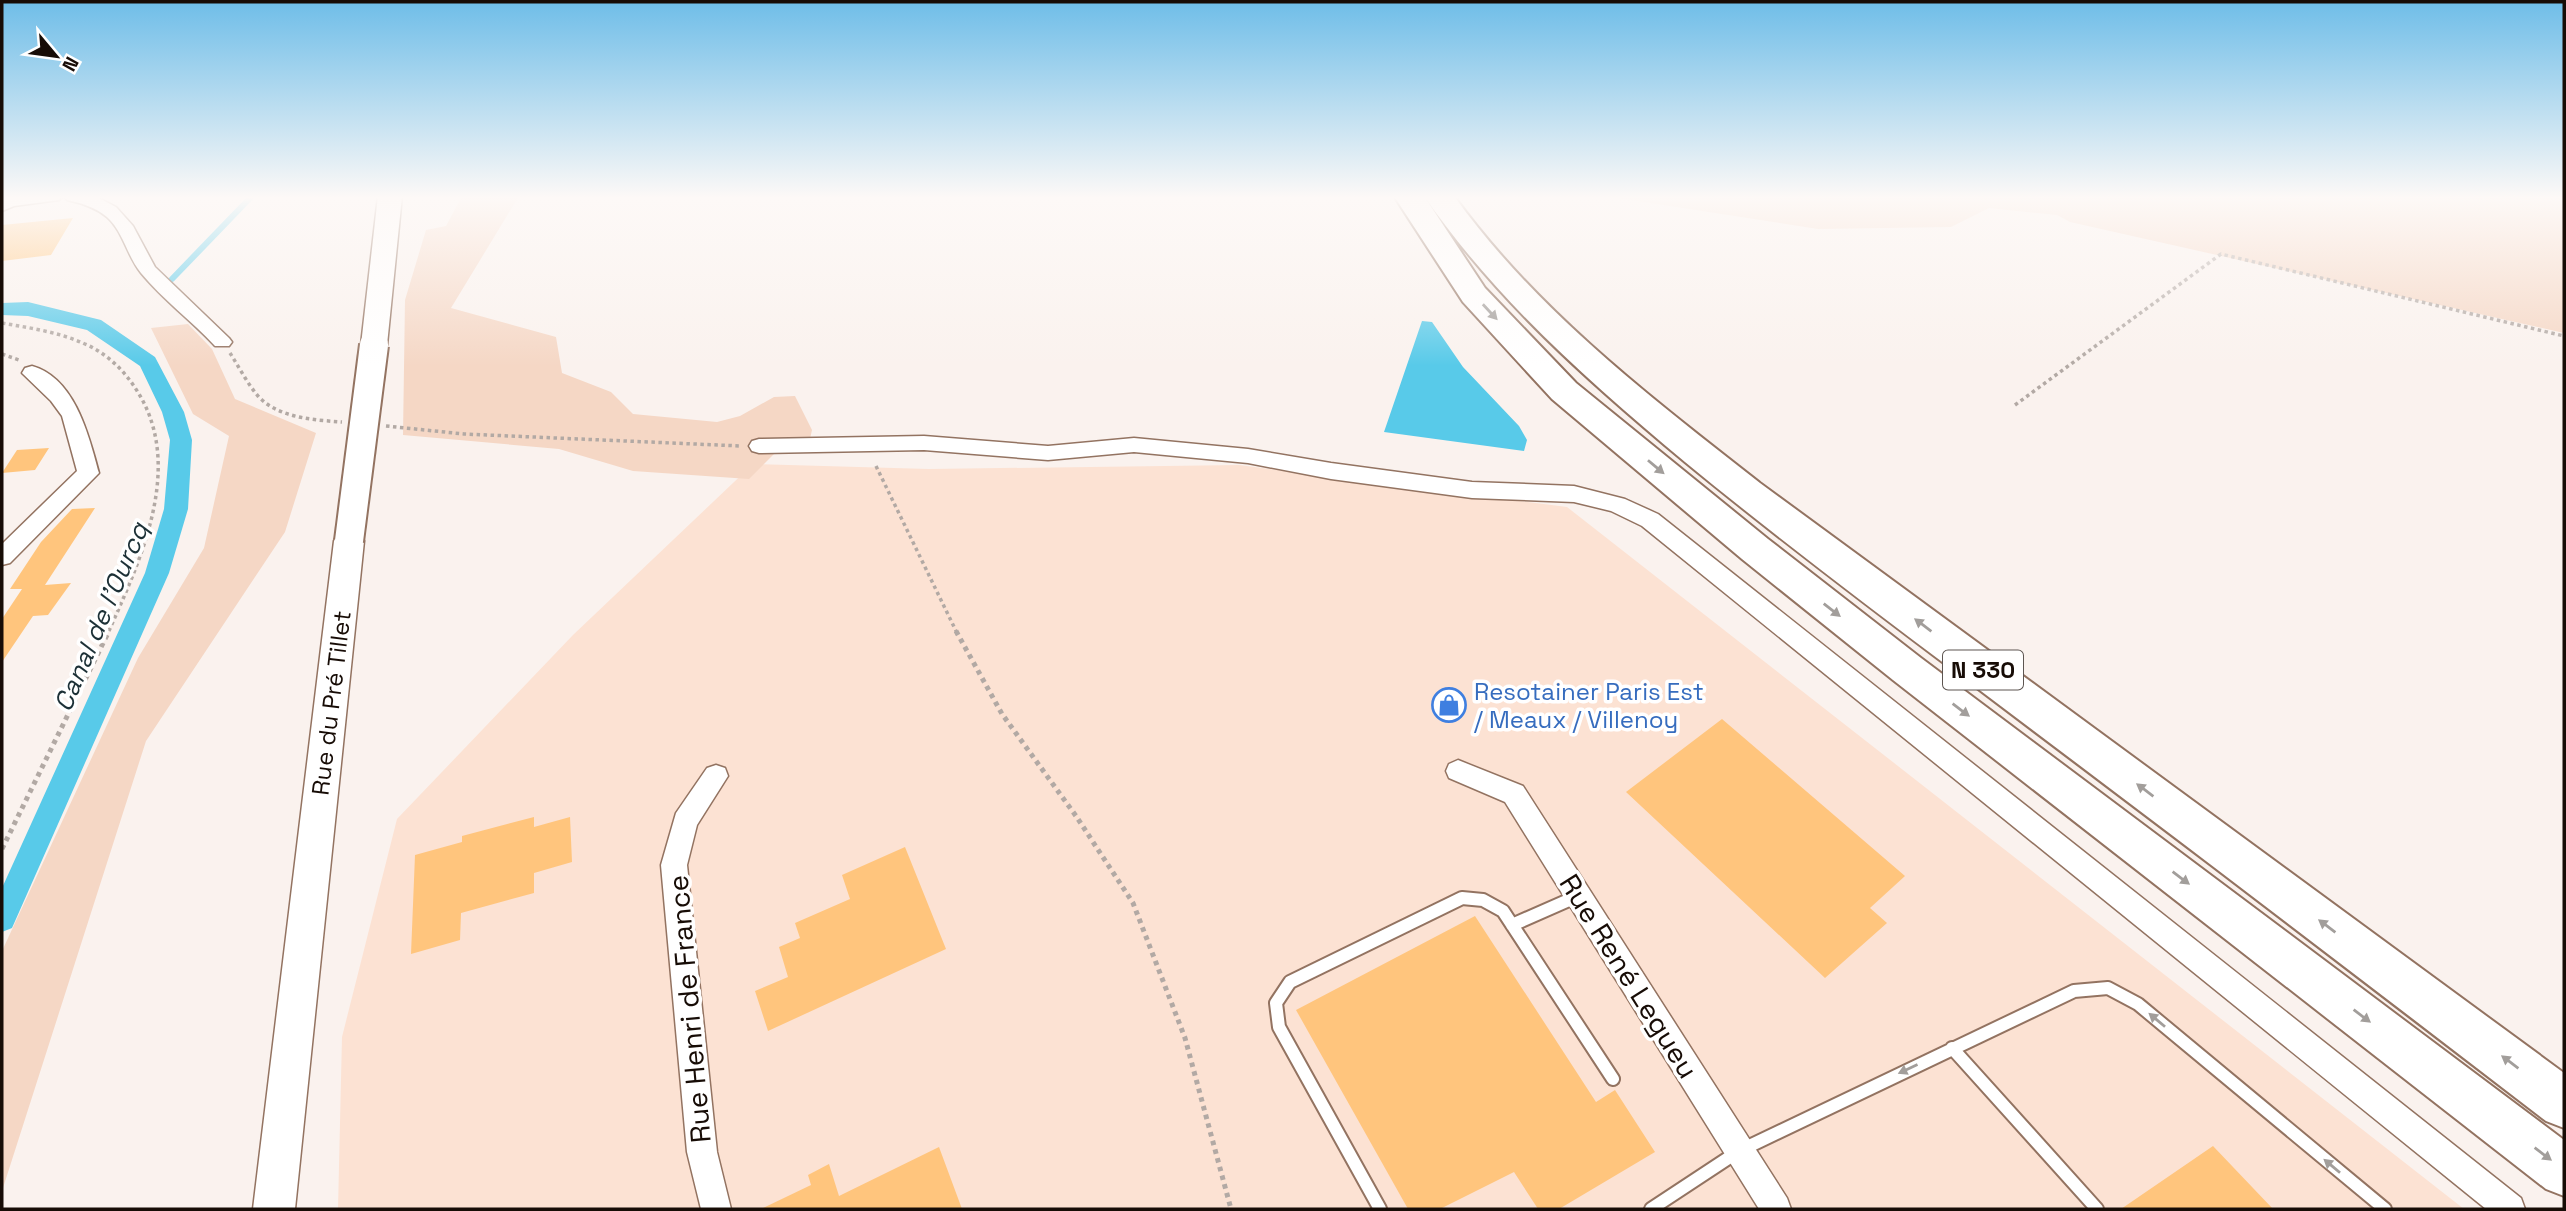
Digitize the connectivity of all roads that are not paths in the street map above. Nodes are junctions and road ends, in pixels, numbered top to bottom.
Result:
1 (138, 253) edge
2 (384, 253) edge
3 (1446, 253) edge
4 (1482, 253) edge
5 (222, 342) road end
6 (32, 373) dead end
7 (759, 446) road end
8 (2, 557) edge
9 (1458, 771) dead end
10 (716, 776) dead end
11 (1578, 896) junction
12 (1512, 925) junction
13 (1952, 1048) junction
14 (1613, 1079) dead end
15 (2564, 1103) edge
16 (1739, 1151) junction
17 (2564, 1171) edge
18 (274, 1209) edge
19 (716, 1209) edge
20 (1380, 1209) edge
21 (1651, 1209) edge
22 (1776, 1209) edge
23 (2097, 1209) edge
24 (2385, 1209) edge
25 (2510, 1209) edge

1 - 5 street
2 - 18 street, Rue du Pré Tillet, bridge
3 -> 17 highway, N 330
15 -> 4 highway, N 330
6 - 8 street
7 - 25 street
9 - 11 street, Rue René Legueu
10 - 19 street, Rue Henri de France
11 - 12 lane
11 - 16 street, Rue René Legueu
12 - 14 lane
12 - 20 lane
13 -> 16 lane
13 - 23 lane
24 -> 13 lane
16 - 21 lane
16 - 22 street, Rue René Legueu

